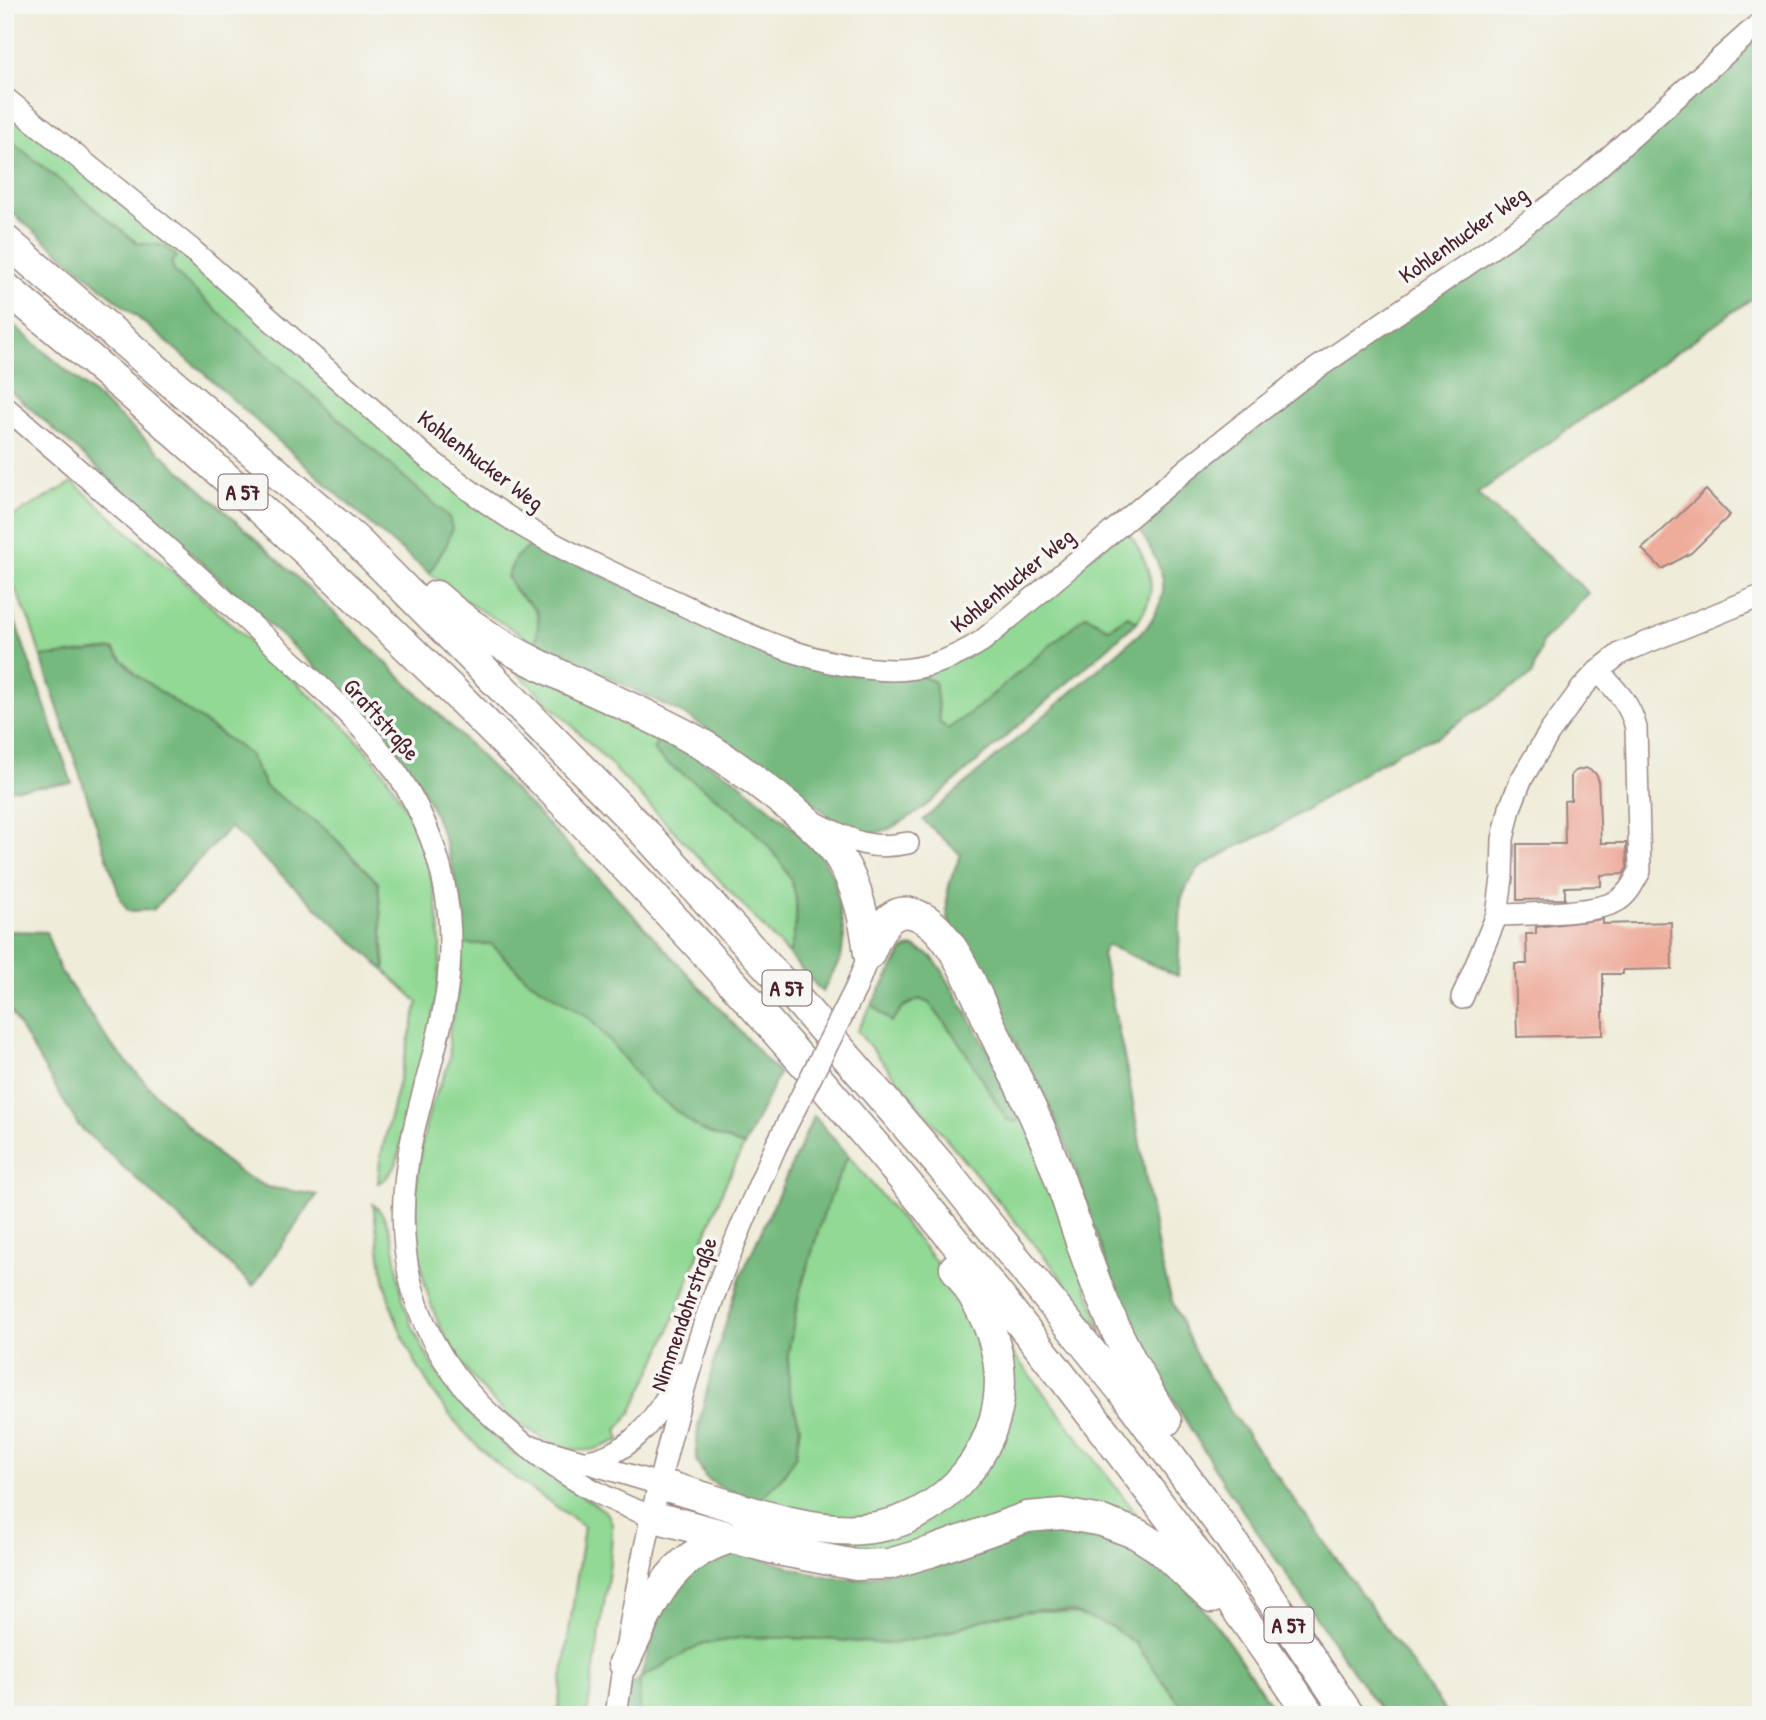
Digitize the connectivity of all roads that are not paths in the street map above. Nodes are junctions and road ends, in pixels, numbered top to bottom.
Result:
1 (1761, 22) edge
2 (5, 98) edge
3 (5, 240) edge
4 (5, 287) edge
5 (5, 407) edge
6 (295, 488) junction
7 (1761, 596) edge
8 (1598, 671) junction
9 (796, 812) junction
10 (908, 843) dead end
11 (1497, 915) junction
12 (869, 954) junction
13 (1462, 998) dead end
14 (903, 1177) junction
15 (699, 1343) junction
16 (526, 1445) junction
17 (581, 1462) junction
18 (659, 1484) junction
19 (651, 1516) junction
20 (1228, 1535) junction
21 (734, 1537) junction
22 (624, 1663) junction
23 (1279, 1668) junction
24 (616, 1715) edge
25 (1310, 1715) edge
26 (1349, 1715) edge

1 - 2 street, Kohlenhucker Weg
3 - 6 highway, A 57
4 - 14 highway, A 57
5 - 16 street, Graftstraße
6 - 9 highway
6 - 20 highway, A 57
7 - 8 street
8 - 11 street
8 - 11 street
9 - 10 street
9 - 12 highway
11 - 13 street
12 - 15 street, Nimmendohrstraße, bridge
12 - 20 highway
14 - 18 highway
14 - 23 highway, A 57
15 - 17 street
15 - 18 street, Nimmendohrstraße
16 - 17 street, Graftstraße
16 - 19 street, Graftstraße
17 - 18 street, Graftstraße
18 - 19 street, Nimmendohrstraße
19 - 21 highway
19 - 22 street, Nimmendohrstraße
20 - 26 highway, A 57
21 - 22 highway
21 - 23 highway
22 - 24 street, Nimmendohrstraße
23 - 25 highway, A 57

